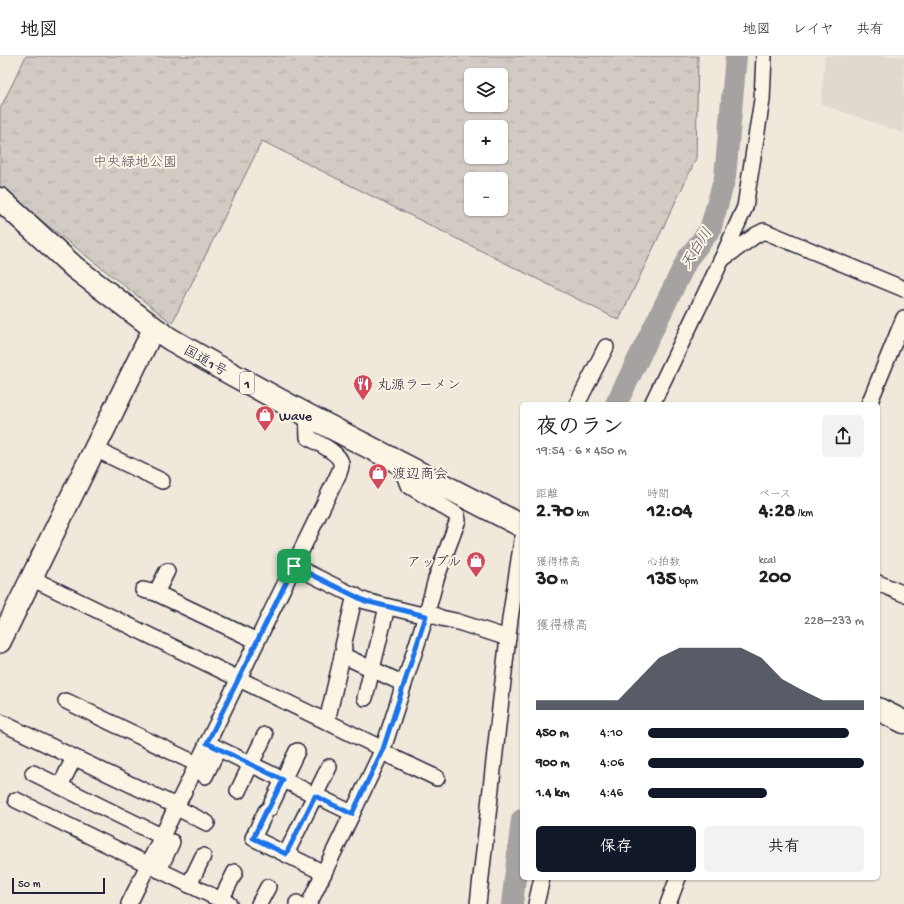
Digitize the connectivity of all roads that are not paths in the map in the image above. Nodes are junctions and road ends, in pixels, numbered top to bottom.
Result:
1 (764, 56) edge
2 (0, 200) edge
3 (721, 261) junction
4 (904, 289) edge
5 (904, 318) edge
6 (154, 328) junction
7 (606, 347) dead end
8 (578, 402) edge
9 (653, 402) edge
10 (870, 402) edge
11 (307, 415) junction
12 (94, 449) junction
13 (400, 464) junction
14 (162, 481) dead end
15 (520, 524) edge
16 (520, 534) edge
17 (294, 566) junction
18 (167, 571) dead end
19 (31, 578) junction
20 (880, 584) edge
21 (904, 594) edge
22 (355, 595) junction
23 (387, 607) junction
24 (426, 614) junction
25 (508, 638) junction
26 (257, 641) junction
27 (0, 642) edge
28 (342, 655) junction
29 (372, 669) junction
30 (239, 678) junction
31 (404, 684) junction
32 (365, 698) dead end
33 (66, 701) dead end
34 (880, 710) edge
35 (328, 721) junction
36 (0, 722) edge
37 (904, 722) edge
38 (265, 735) dead end
39 (212, 746) junction
40 (382, 750) junction
41 (297, 752) dead end
42 (74, 758) junction
43 (251, 764) junction
44 (329, 767) dead end
45 (201, 770) junction
46 (33, 773) dead end
47 (437, 778) dead end
48 (283, 780) junction
49 (60, 786) junction
50 (238, 791) dead end
51 (315, 796) junction
52 (16, 800) dead end
53 (175, 807) junction
54 (352, 814) junction
55 (207, 823) dead end
56 (167, 839) junction
57 (286, 854) junction
58 (203, 856) dead end
59 (154, 867) junction
60 (235, 872) dead end
61 (324, 873) junction
62 (542, 880) edge
63 (677, 880) edge
64 (190, 885) junction
65 (268, 887) dead end
66 (225, 902) edge
67 (128, 904) edge
68 (260, 904) edge
69 (301, 904) edge
70 (478, 904) edge
71 (536, 904) edge
72 (668, 904) edge

1 - 3 street
2 - 6 highway, 国道1号 / 1
3 - 4 street
3 - 9 street
5 - 10 street
6 - 11 highway, 国道1号 / 1
6 - 12 street
7 - 8 street
11 - 13 highway, 国道1号 / 1
11 - 17 street
12 - 14 street
12 - 19 street
13 - 15 highway, 国道1号 / 1
13 - 24 street
16 - 25 street
17 - 22 street
17 - 26 street
18 - 26 street
19 - 27 street
19 - 30 street
20 - 21 street
22 - 23 street
22 - 28 street
23 - 24 street
23 - 29 street
24 - 25 street
24 - 31 street
25 - 70 street
26 - 30 street
28 - 29 street
28 - 35 street
29 - 31 street
29 - 32 street
30 - 35 street
30 - 39 street
31 - 40 street
33 - 45 street
34 - 37 highway
35 - 40 street
36 - 42 street
38 - 43 street
39 - 43 street
39 - 45 street
40 - 47 street
40 - 54 street
41 - 48 street
42 - 49 street
42 - 53 street
43 - 48 street
43 - 50 street
44 - 51 street
45 - 53 street
46 - 49 street
48 - 51 street
48 - 57 street
49 - 56 street
51 - 54 street
51 - 57 street
52 - 59 street
53 - 55 street
53 - 56 street
54 - 61 street
56 - 59 street
57 - 61 street
58 - 64 street
59 - 64 street
59 - 67 street
60 - 66 street
61 - 69 street
62 - 71 street
63 - 72 street
64 - 66 street
65 - 68 street

